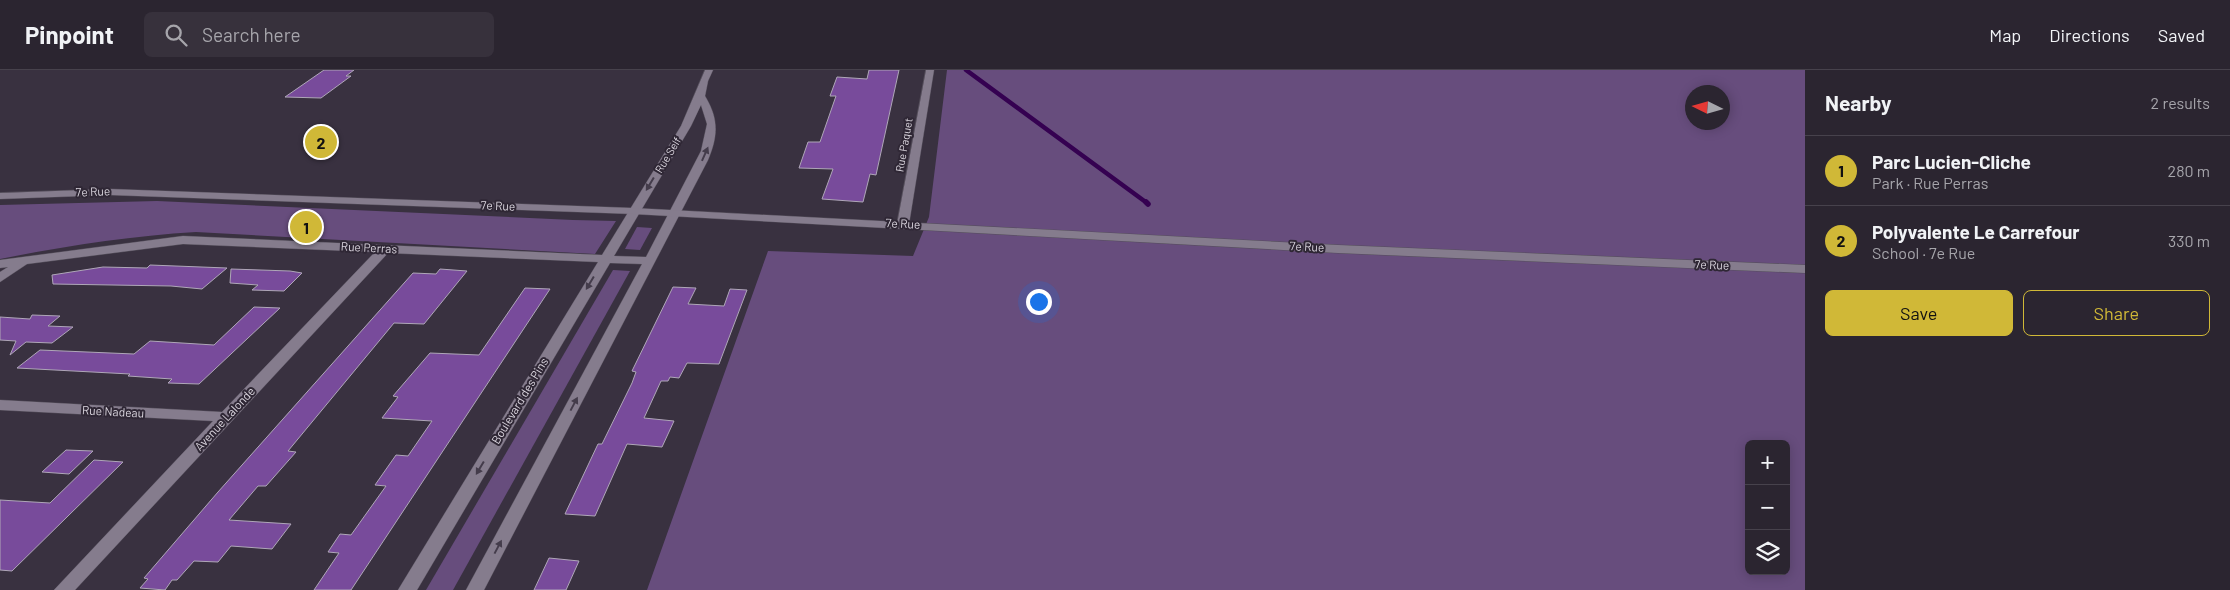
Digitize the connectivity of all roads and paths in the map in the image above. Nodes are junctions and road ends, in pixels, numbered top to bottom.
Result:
1 (709, 70) edge
2 (930, 70) edge
3 (700, 96) junction
4 (0, 196) edge
5 (634, 212) junction
6 (676, 214) junction
7 (903, 224) junction
8 (386, 248) junction
9 (604, 260) junction
10 (650, 261) junction
11 (23, 263) junction
12 (0, 264) edge
13 (1805, 269) edge
14 (0, 278) edge
15 (0, 405) edge
16 (226, 417) junction
17 (63, 590) edge
18 (407, 590) edge
19 (474, 590) edge

1 - 3 street, Rue Self
2 - 7 street, Rue Paquet
3 -> 5 street, Rue Self
6 -> 3 street
4 - 5 street, 7e Rue
5 - 6 street, 7e Rue
5 - 9 street, Boulevard des Pins
6 - 7 street, 7e Rue
6 - 10 street
7 - 13 street, 7e Rue
8 - 9 street, Rue Perras
8 - 11 street, Rue Perras
8 - 16 street, Avenue Lalonde
9 - 10 street, Rue Perras
9 -> 18 street, Boulevard des Pins
19 -> 10 street
11 - 12 street, Rue Perras
11 - 14 street
15 - 16 street, Rue Nadeau
16 - 17 street, Avenue Lalonde

